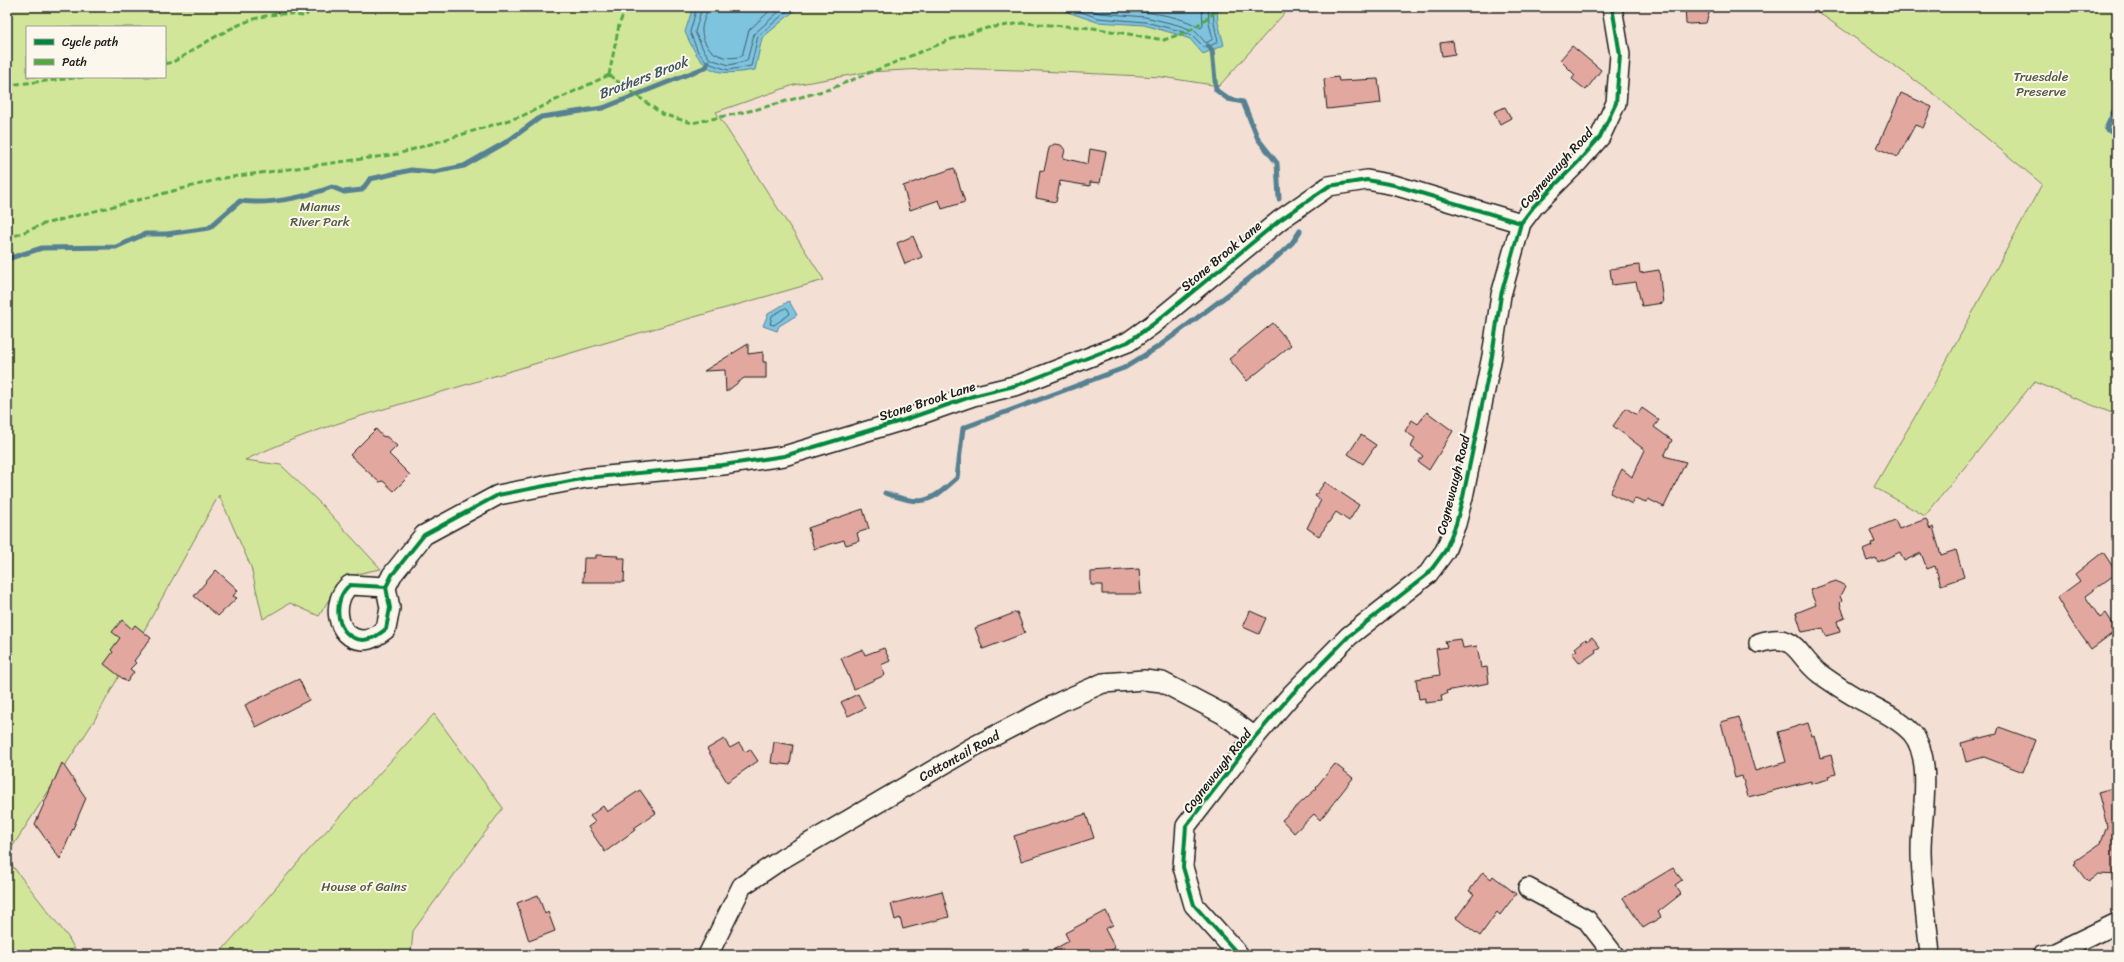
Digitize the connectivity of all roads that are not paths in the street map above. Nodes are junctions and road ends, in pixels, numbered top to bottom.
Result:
1 (1612, 7) edge
2 (1521, 223) junction
3 (386, 587) dead end
4 (1759, 643) dead end
5 (1255, 737) junction
6 (1528, 888) dead end
7 (2117, 923) edge
8 (708, 955) edge
9 (1239, 955) edge
10 (1614, 955) edge
11 (1930, 955) edge
12 (2042, 955) edge

1 - 2 street, Cognewaugh Road
2 - 3 street, Stone Brook Lane
2 - 5 street, Cognewaugh Road
4 - 11 street
5 - 8 street, Cottontail Road
5 - 9 street, Cognewaugh Road
6 - 10 street
7 - 12 street

